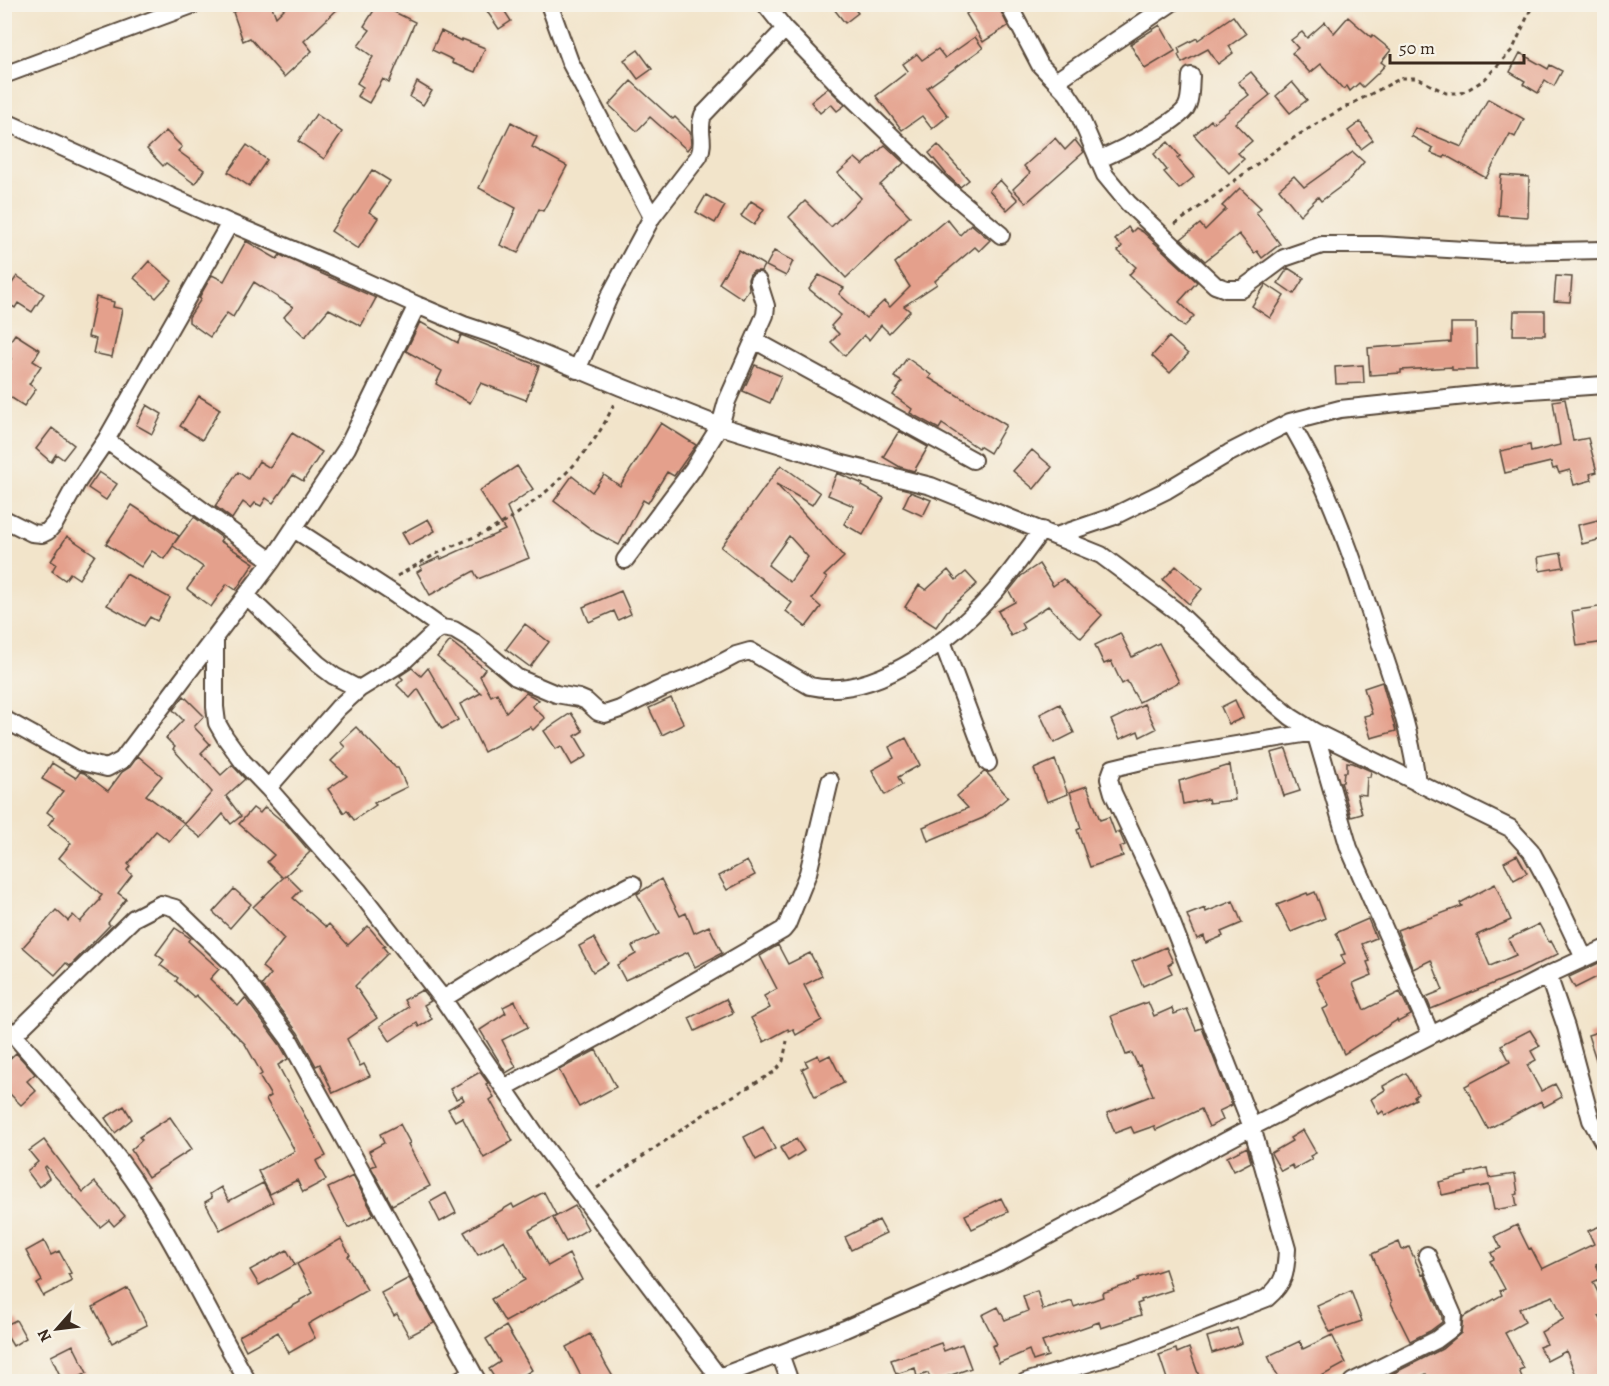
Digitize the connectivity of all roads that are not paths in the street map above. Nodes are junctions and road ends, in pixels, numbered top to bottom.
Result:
1 (195, 4) edge
2 (549, 4) edge
3 (765, 4) edge
4 (1008, 4) edge
5 (1170, 4) edge
6 (785, 29) junction
7 (4, 75) edge
8 (1191, 76) dead end
9 (1056, 81) junction
10 (4, 121) edge
11 (1098, 160) junction
12 (652, 217) junction
13 (230, 223) junction
14 (1001, 235) dead end
15 (1605, 250) edge
16 (758, 281) dead end
17 (417, 304) junction
18 (754, 340) junction
19 (577, 370) junction
20 (1605, 386) edge
21 (1290, 422) junction
22 (720, 426) junction
23 (106, 440) junction
24 (973, 460) dead end
25 (4, 519) edge
26 (294, 529) junction
27 (1049, 533) junction
28 (625, 560) dead end
29 (272, 561) junction
30 (247, 596) junction
31 (442, 628) junction
32 (215, 640) junction
33 (942, 640) junction
34 (359, 689) junction
35 (4, 719) edge
36 (1315, 732) junction
37 (988, 763) dead end
38 (830, 782) dead end
39 (1417, 783) junction
40 (268, 788) junction
41 (633, 884) dead end
42 (1605, 949) edge
43 (1584, 958) junction
44 (1548, 975) junction
45 (443, 999) junction
46 (9, 1030) edge
47 (1431, 1035) junction
48 (504, 1088) junction
49 (1252, 1127) junction
50 (1605, 1143) edge
51 (1427, 1255) dead end
52 (780, 1354) junction
53 (475, 1377) edge
54 (712, 1379) edge
55 (248, 1382) edge
56 (456, 1382) edge
57 (790, 1382) edge
58 (1025, 1382) edge
59 (1352, 1382) edge

1 - 7 street
2 - 12 street
3 - 6 street
4 - 9 street
5 - 9 street
6 - 12 street
6 - 14 street
8 - 11 street
9 - 11 street
10 - 13 street
11 - 15 street
12 - 19 street
13 - 17 street
13 - 23 street
16 - 18 street
17 - 19 street
17 - 26 street
18 - 22 street
18 - 24 street
19 - 22 street
20 - 21 street
21 - 27 street
21 - 39 street
22 - 27 street
22 - 28 street
23 - 25 street
23 - 29 street
26 - 29 street
26 - 31 street
27 - 33 street
27 - 36 street
29 - 30 street
30 - 32 street
30 - 34 street
31 - 33 street
31 - 34 street
32 - 35 street
32 - 40 street
33 - 37 street
34 - 40 street
36 - 39 street
36 - 47 street
36 - 49 street
38 - 48 street
39 - 43 street
40 - 45 street
41 - 45 street
42 - 43 street
43 - 44 street
44 - 47 street
44 - 50 street
45 - 48 street
46 - 53 street
46 - 55 street
47 - 49 street
48 - 54 street
49 - 52 street
49 - 58 street
51 - 59 street
52 - 54 street
52 - 57 street
53 - 56 street

